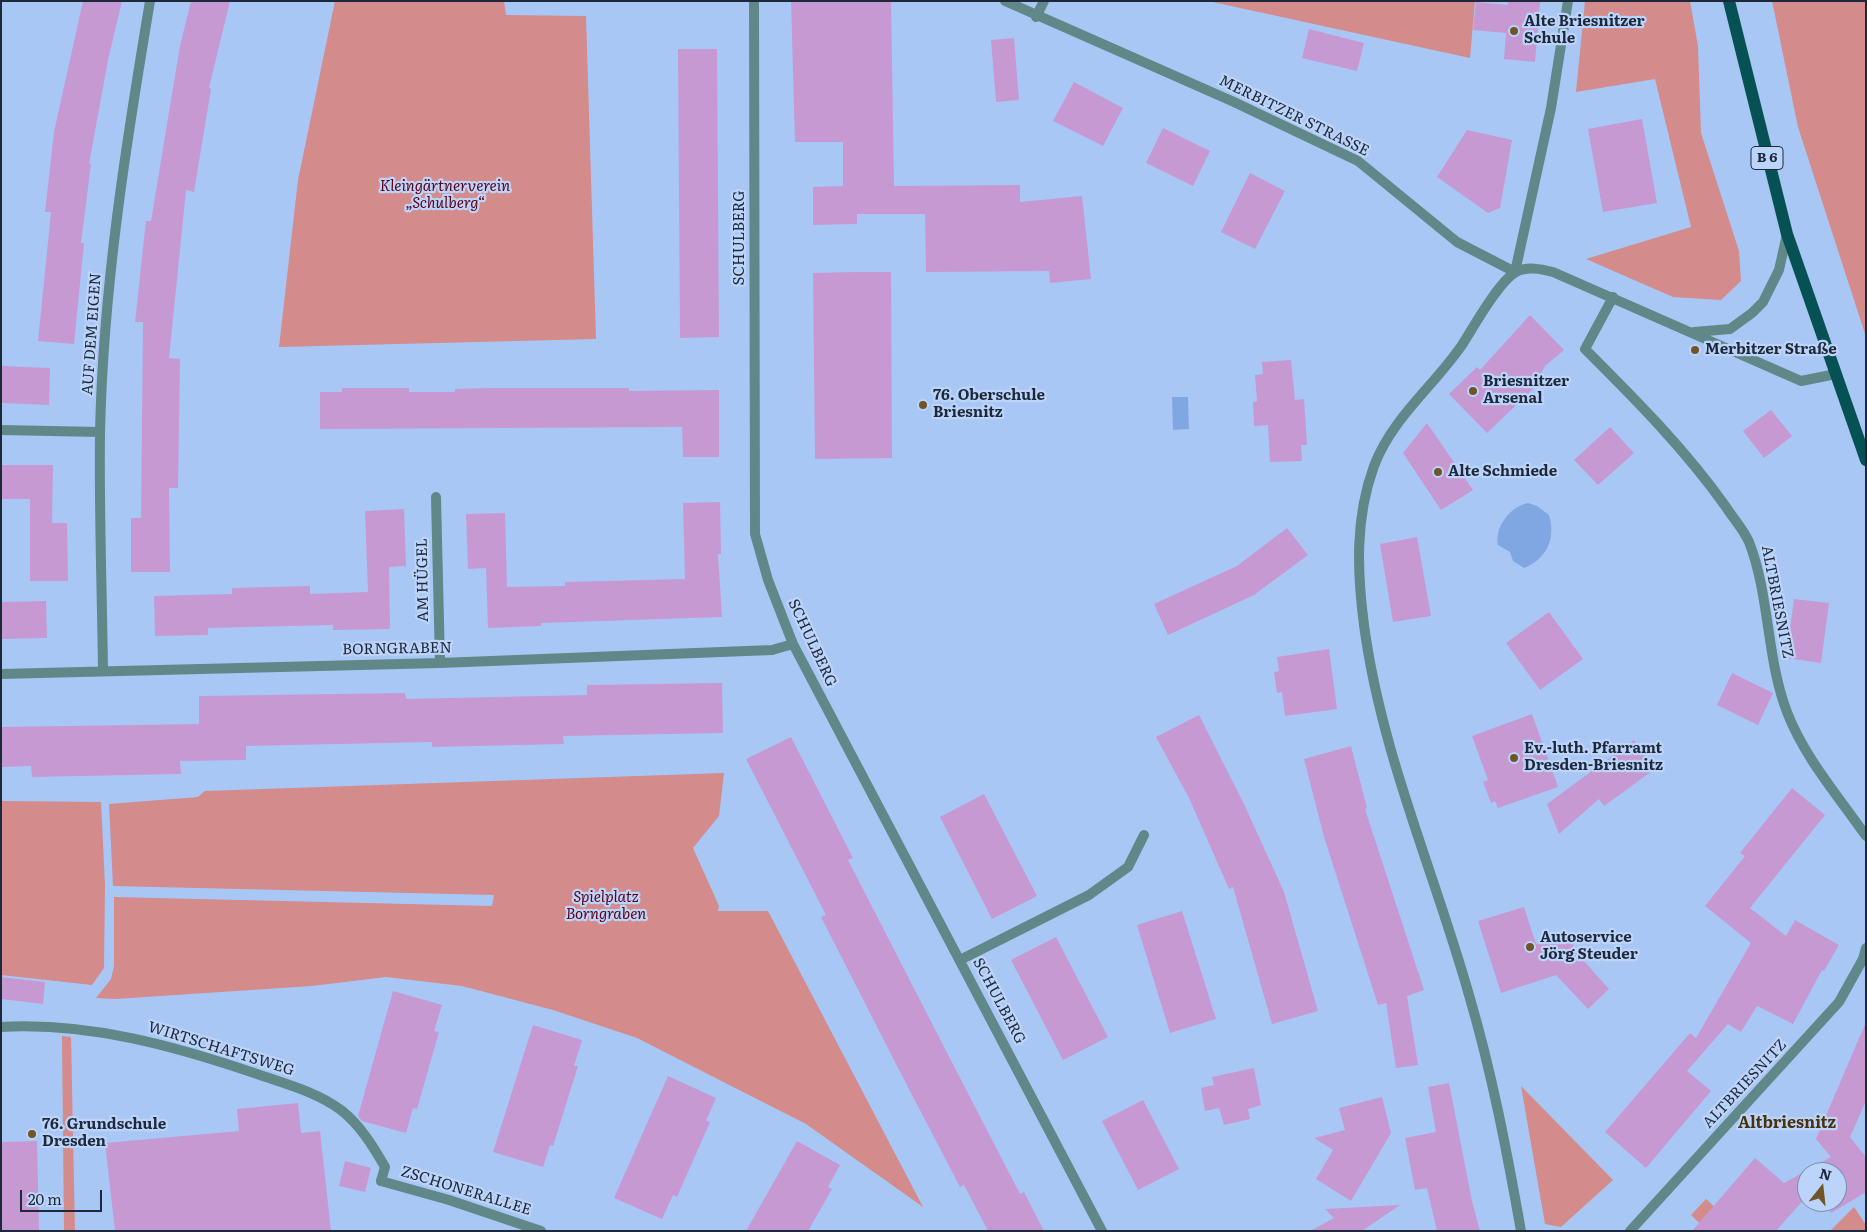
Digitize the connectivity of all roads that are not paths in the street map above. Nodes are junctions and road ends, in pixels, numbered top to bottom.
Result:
1 (150, 1) edge
2 (754, 1) edge
3 (1005, 1) edge
4 (1044, 1) edge
5 (1568, 1) edge
6 (1729, 1) edge
7 (1036, 17) junction
8 (1788, 234) junction
9 (1515, 272) junction
10 (1613, 297) junction
11 (1691, 332) junction
12 (1836, 374) junction
13 (1, 430) edge
14 (100, 432) junction
15 (1866, 460) edge
16 (436, 497) dead end
17 (793, 644) junction
18 (440, 663) junction
19 (102, 671) junction
20 (1, 674) edge
21 (1144, 835) dead end
22 (1866, 836) edge
23 (1866, 948) edge
24 (960, 960) junction
25 (1, 1027) edge
26 (381, 1181) joint
27 (541, 1231) edge
28 (1102, 1231) edge
29 (1521, 1231) edge
30 (1630, 1231) edge

1 - 14 street, AUF DEM EIGEN
2 - 17 street, SCHULBERG
3 - 7 street, MERBITZER STRASSE
4 - 7 street
5 - 9 street
6 - 8 main road, B 6
7 - 9 street, MERBITZER STRASSE
8 - 11 street
8 - 12 main road, B 6
9 - 10 street
9 - 29 street
10 - 11 street
10 - 22 street, ALTBRIESNITZ
11 - 12 street
12 - 15 main road, B 6
13 - 14 street
14 - 19 street, AUF DEM EIGEN
16 - 18 street, AM HÜGEL
17 - 18 street, BORNGRABEN
17 - 24 street, SCHULBERG
18 - 19 street, BORNGRABEN
19 - 20 street, BORNGRABEN
21 - 24 street
23 - 30 street, ALTBRIESNITZ
24 - 28 street, SCHULBERG
25 - 26 street, WIRTSCHAFTSWEG
26 - 27 street, ZSCHONERALLEE

